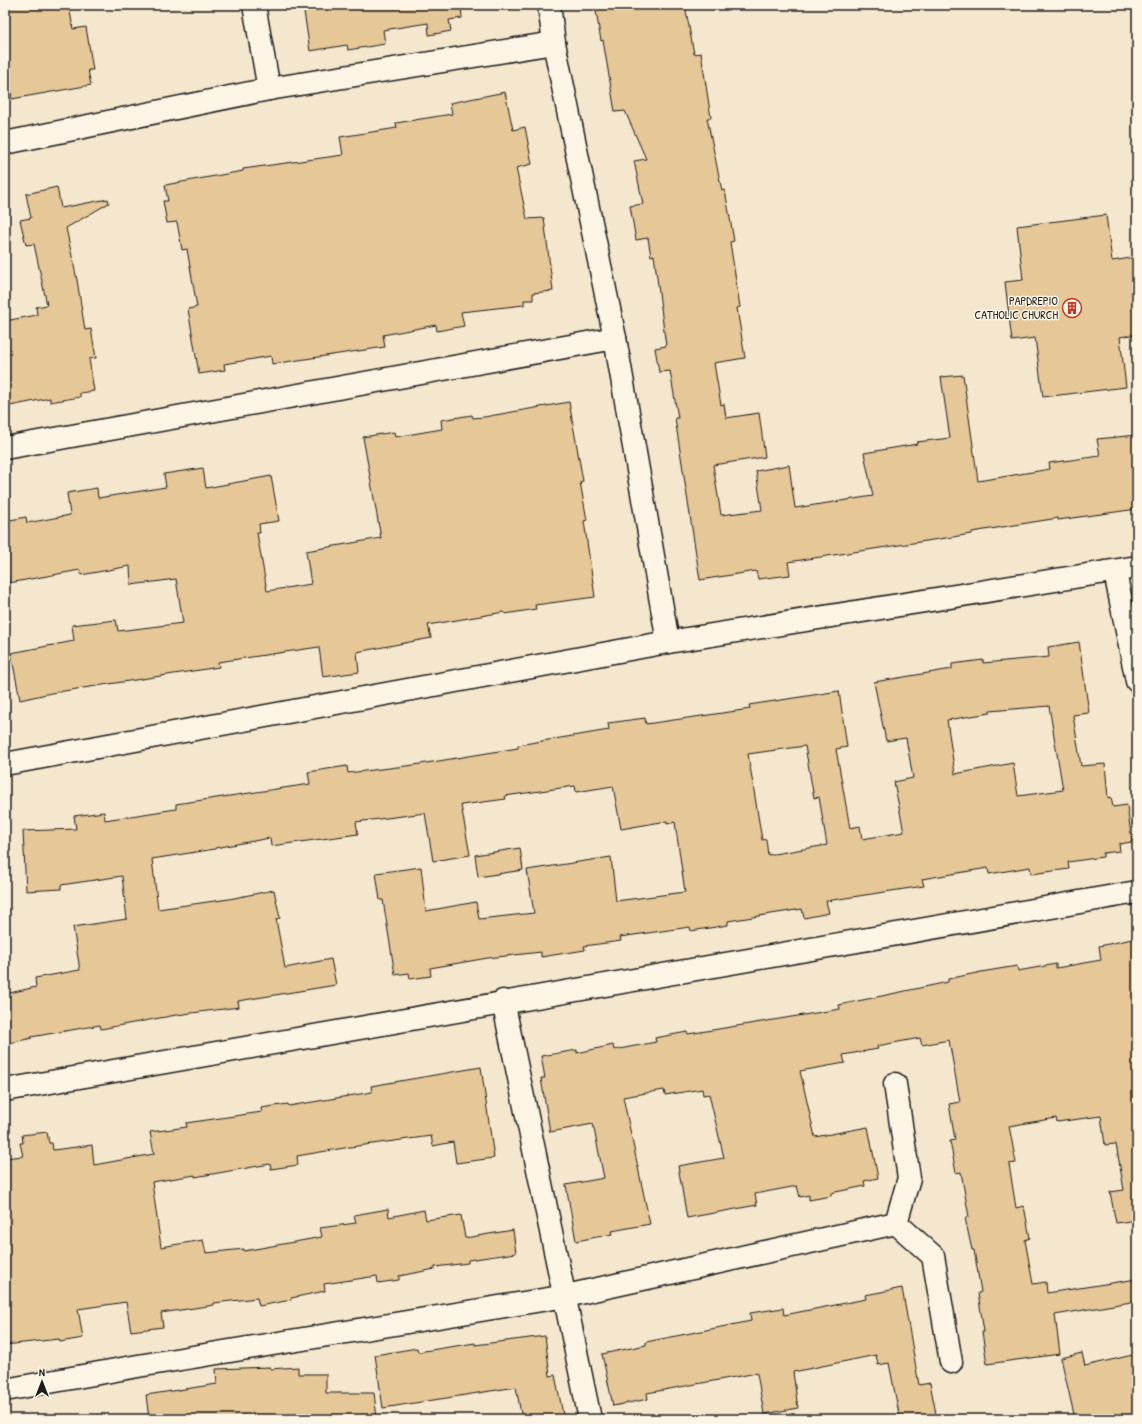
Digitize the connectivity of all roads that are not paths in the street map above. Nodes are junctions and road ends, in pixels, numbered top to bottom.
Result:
1 (254, 5) edge
2 (548, 5) edge
3 (554, 43) junction
4 (269, 89) junction
5 (5, 143) edge
6 (615, 338) junction
7 (5, 448) edge
8 (1137, 567) edge
9 (1115, 572) junction
10 (668, 642) junction
11 (1137, 681) edge
12 (5, 764) edge
13 (1137, 892) edge
14 (503, 1002) junction
15 (895, 1084) dead end
16 (5, 1090) edge
17 (896, 1223) junction
18 (566, 1296) junction
19 (951, 1362) dead end
20 (5, 1390) edge
21 (590, 1419) edge

1 - 4 street
2 - 3 street
3 - 4 street
3 - 6 street
4 - 5 street
6 - 7 street
6 - 10 street
8 - 9 street
9 - 10 street
9 - 11 street
10 - 12 street
13 - 14 street
14 - 16 street
14 - 18 street
15 - 17 street
17 - 18 street
17 - 19 street
18 - 20 street
18 - 21 street

